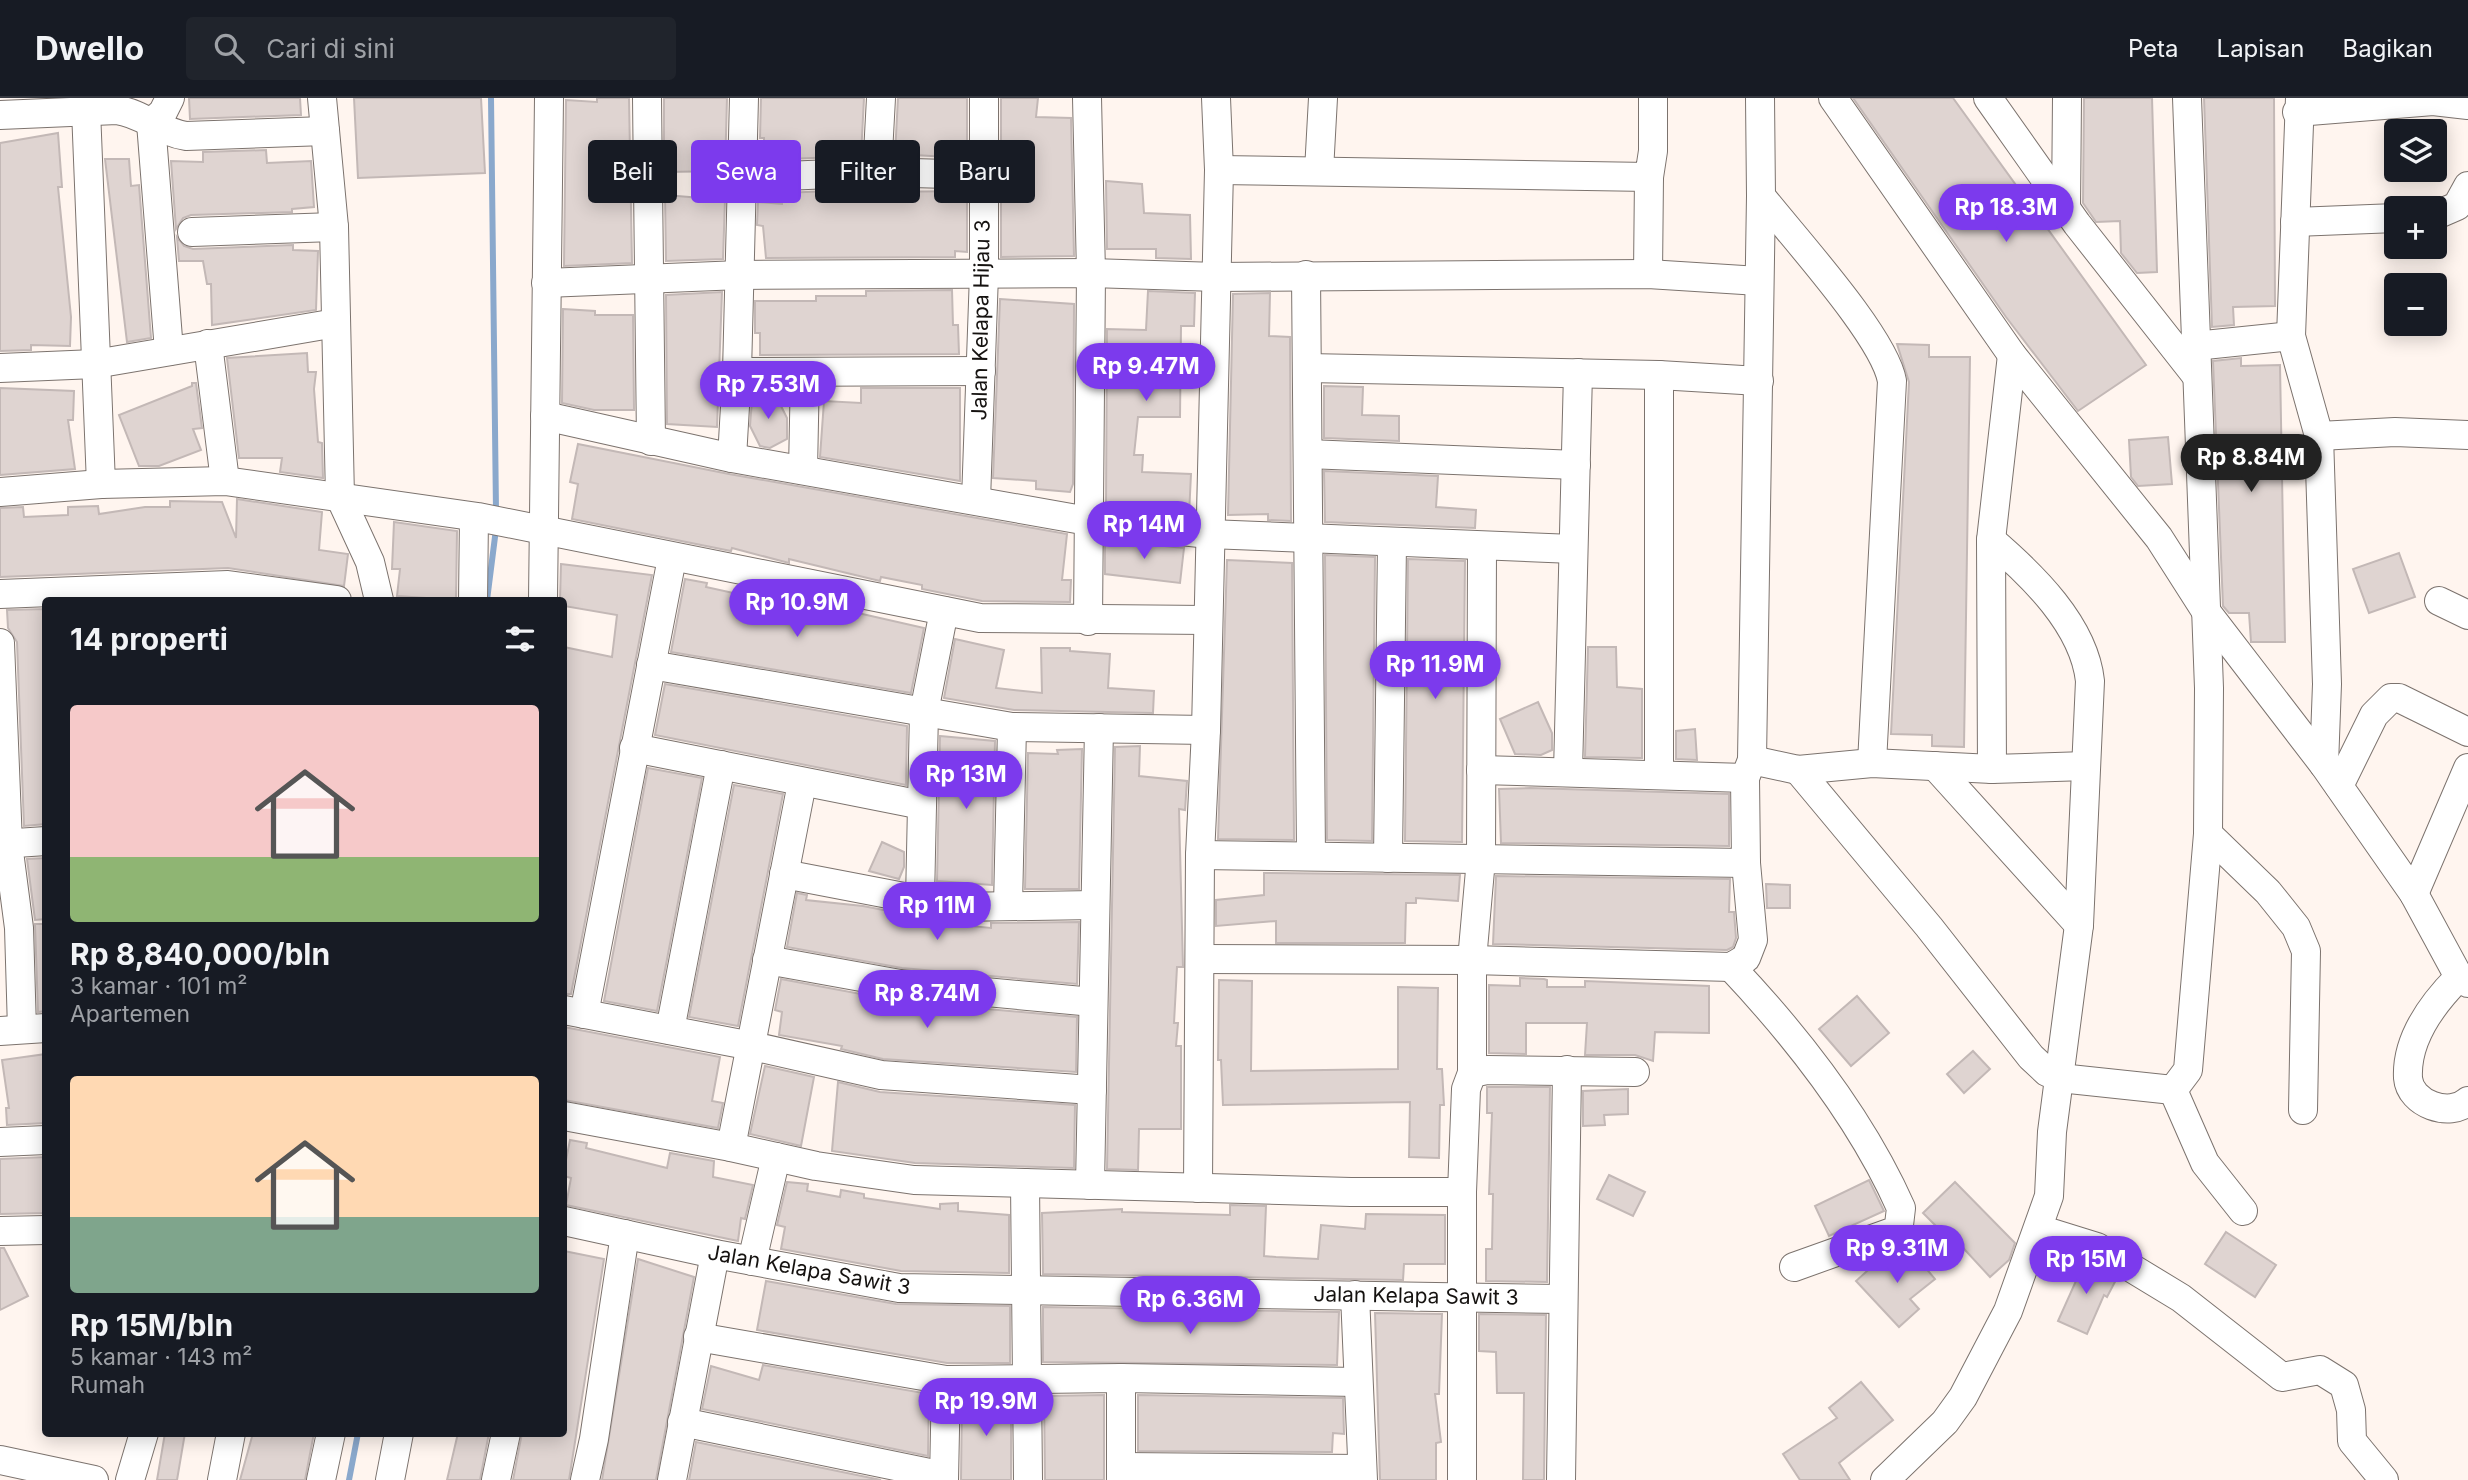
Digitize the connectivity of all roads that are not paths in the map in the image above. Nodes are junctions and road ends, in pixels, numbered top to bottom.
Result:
1 (170, 98) edge
2 (322, 98) edge
3 (550, 98) edge
4 (647, 98) edge
5 (744, 98) edge
6 (881, 98) edge
7 (984, 98) edge
8 (1087, 98) edge
9 (1216, 98) edge
10 (1324, 98) edge
11 (1653, 98) edge
12 (1760, 98) edge
13 (1833, 98) edge
14 (1988, 98) edge
15 (2067, 98) edge
16 (2187, 98) edge
17 (2298, 105) edge
18 (2468, 105) edge
19 (86, 110) junction
20 (0, 115) edge
21 (151, 123) junction
22 (325, 131) junction
23 (742, 140) edge
24 (879, 140) edge
25 (984, 140) edge
26 (1219, 170) junction
27 (1319, 171) junction
28 (1649, 177) junction
29 (2468, 186) edge
30 (1761, 196) junction
31 (740, 203) edge
32 (984, 203) edge
33 (2066, 208) junction
34 (2447, 213) edge
35 (2384, 218) edge
36 (2295, 222) junction
37 (334, 227) junction
38 (192, 232) dead end
39 (1091, 272) junction
40 (985, 274) junction
41 (1648, 274) junction
42 (740, 275) junction
43 (1306, 275) junction
44 (1217, 277) junction
45 (650, 279) junction
46 (1759, 281) junction
47 (546, 283) junction
48 (336, 323) junction
49 (2291, 336) junction
50 (208, 344) junction
51 (2195, 346) junction
52 (169, 351) junction
53 (2012, 355) junction
54 (94, 364) junction
55 (0, 368) edge
56 (1307, 368) junction
57 (981, 370) junction
58 (737, 372) junction
59 (805, 372) junction
60 (1578, 373) junction
61 (2195, 374) junction
62 (1659, 375) junction
63 (1759, 382) junction
64 (545, 416) junction
65 (2468, 435) edge
66 (2319, 436) junction
67 (651, 441) junction
68 (1308, 454) junction
69 (732, 458) junction
70 (1576, 465) junction
71 (803, 470) junction
72 (225, 481) junction
73 (101, 484) junction
74 (0, 492) edge
75 (340, 497) junction
76 (976, 500) junction
77 (476, 517) junction
78 (1088, 521) junction
79 (538, 529) junction
80 (1209, 534) junction
81 (1308, 539) junction
82 (1991, 540) junction
83 (1392, 542) junction
84 (1482, 546) junction
85 (1573, 549) junction
86 (672, 558) junction
87 (0, 594) edge
88 (90, 596) edge
89 (315, 597) edge
90 (378, 597) edge
91 (473, 597) edge
92 (543, 597) edge
93 (2439, 601) dead end
94 (2205, 610) junction
95 (944, 611) junction
96 (2468, 615) edge
97 (1207, 620) junction
98 (1088, 621) junction
99 (0, 643) edge
100 (650, 665) junction
101 (924, 712) junction
102 (1012, 727) junction
103 (1099, 728) junction
104 (1206, 730) junction
105 (2468, 732) edge
106 (634, 748) junction
107 (1872, 763) junction
108 (721, 765) junction
109 (1936, 766) junction
110 (2086, 766) junction
111 (2468, 768) edge
112 (1748, 769) junction
113 (1992, 769) junction
114 (1481, 770) junction
115 (1798, 770) junction
116 (1568, 772) junction
117 (1659, 774) junction
118 (2331, 775) junction
119 (802, 783) junction
120 (922, 805) junction
121 (2208, 834) junction
122 (42, 841) edge
123 (4, 844) edge
124 (1200, 855) junction
125 (1311, 856) junction
126 (1388, 858) junction
127 (1481, 859) junction
128 (1746, 863) junction
129 (784, 874) junction
130 (2414, 894) junction
131 (920, 900) junction
132 (1095, 905) junction
133 (1008, 906) junction
134 (2079, 925) junction
135 (22, 929) edge
136 (1200, 959) junction
137 (767, 960) junction
138 (1472, 960) junction
139 (1731, 967) junction
140 (2463, 980) edge
141 (1093, 1002) junction
142 (574, 1012) edge
143 (23, 1029) edge
144 (670, 1030) junction
145 (752, 1046) junction
146 (1567, 1070) junction
147 (1635, 1072) dead end
148 (1472, 1073) junction
149 (2060, 1078) junction
150 (1091, 1090) junction
151 (2173, 1090) junction
152 (2468, 1101) edge
153 (2303, 1110) dead end
154 (567, 1117) edge
155 (42, 1140) edge
156 (0, 1142) edge
157 (731, 1147) junction
158 (776, 1157) junction
159 (1025, 1184) junction
160 (1090, 1185) junction
161 (1198, 1188) junction
162 (1462, 1192) junction
163 (2244, 1212) dead end
164 (567, 1223) edge
165 (2039, 1229) junction
166 (42, 1230) edge
167 (0, 1231) edge
168 (625, 1234) junction
169 (715, 1254) junction
170 (752, 1261) junction
171 (1794, 1267) dead end
172 (1027, 1291) junction
173 (1355, 1295) junction
174 (1464, 1297) junction
175 (1561, 1299) junction
176 (698, 1337) junction
177 (1121, 1378) junction
178 (946, 1380) junction
179 (1028, 1380) junction
180 (1357, 1382) junction
181 (682, 1422) junction
182 (143, 1437) edge
183 (230, 1437) edge
184 (330, 1437) edge
185 (398, 1437) edge
186 (505, 1437) edge
187 (0, 1460) edge
188 (1121, 1473) edge
189 (1363, 1475) edge
190 (944, 1478) edge
191 (94, 1480) edge
192 (130, 1480) edge
193 (222, 1480) edge
194 (321, 1480) edge
195 (390, 1480) edge
196 (496, 1480) edge
197 (584, 1480) edge
198 (672, 1480) edge
199 (1028, 1480) edge
200 (1462, 1480) edge
201 (1561, 1480) edge
202 (1885, 1480) edge
203 (2384, 1480) edge

1 - 21 street
2 - 22 street
3 - 47 street
4 - 45 street
5 - 23 street
6 - 24 street
7 - 25 street, Jalan Kelapa Hijau 3
8 - 39 street
9 - 26 street
10 - 27 street
11 - 28 street
12 - 30 street
13 - 53 street
14 - 33 street
15 - 33 street
16 - 51 street
17 - 18 street
17 - 36 street
19 - 20 street
19 - 21 street
19 - 54 street
21 - 22 street
21 - 52 street
22 - 37 street
26 - 27 street
26 - 44 street
27 - 28 street
28 - 41 street
29 - 34 street
30 - 46 street
30 - 107 street
31 - 42 street
32 - 40 street, Jalan Kelapa Hijau 3
33 - 61 street
35 - 36 street
36 - 49 street
37 - 38 street
37 - 48 street
39 - 40 street
39 - 44 street
39 - 78 street
40 - 42 street
40 - 57 street, Jalan Kelapa Hijau 3
41 - 43 street
41 - 46 street
42 - 45 street
42 - 58 street
43 - 44 street
43 - 56 street
44 - 80 street
45 - 47 street
45 - 67 street
46 - 63 street
47 - 64 street
48 - 50 street
48 - 75 street
49 - 51 street
49 - 66 street
50 - 52 street
50 - 72 street
51 - 61 street
52 - 54 street
53 - 82 street
53 - 94 street
54 - 55 street
54 - 73 street
56 - 60 street
56 - 68 street
57 - 59 street
57 - 76 street, Jalan Kelapa Hijau 3
58 - 59 street
58 - 69 street
59 - 71 street
60 - 62 street
60 - 70 street
61 - 94 street
62 - 63 street
62 - 117 street
63 - 112 street
64 - 67 street
64 - 79 street
65 - 66 street
66 - 118 street
67 - 69 street
68 - 70 street
68 - 81 street
69 - 71 street
70 - 85 street
71 - 76 street
72 - 73 street
72 - 75 street
73 - 74 street
75 - 77 street
75 - 90 street
76 - 78 street
77 - 79 street
77 - 91 street
78 - 80 street
78 - 98 street
79 - 86 street
79 - 92 street
80 - 81 street
80 - 97 street
81 - 83 street
81 - 125 street
82 - 110 street
82 - 113 street
83 - 84 street
83 - 126 street
84 - 85 street
84 - 114 street
85 - 116 street
86 - 95 street
86 - 100 street
87 - 88 street
88 - 89 street
93 - 96 street
94 - 118 street
94 - 121 street
95 - 98 street
95 - 101 street
97 - 98 street
97 - 104 street
99 - 123 street
100 - 101 street
100 - 106 street
101 - 102 street
101 - 120 street
102 - 103 street
102 - 133 street
103 - 104 street
103 - 132 street
104 - 124 street
105 - 118 street
106 - 108 street
106 - 142 street
107 - 109 street
107 - 115 street
108 - 119 street
108 - 144 street
109 - 113 street
109 - 134 street
110 - 113 street
110 - 134 street
111 - 130 street
112 - 115 street
112 - 117 street
112 - 128 street
114 - 116 street
114 - 127 street
115 - 149 street
116 - 117 street
118 - 130 street
119 - 120 street
119 - 129 street
120 - 131 street
121 - 151 street
121 - 153 street
122 - 123 street
123 - 135 street
124 - 125 street
124 - 136 street
125 - 126 street
126 - 127 street
127 - 128 street
127 - 138 street
128 - 139 street
129 - 131 street
129 - 137 street
130 - 140 street
131 - 133 street
132 - 133 street
132 - 141 street
134 - 149 street
135 - 143 street
136 - 138 street
136 - 161 street
137 - 141 street
137 - 145 street
138 - 139 street
138 - 148 street
139 - 171 street
140 - 152 street
141 - 150 street
142 - 144 street
144 - 145 street
145 - 150 street
145 - 157 street
146 - 147 street
146 - 148 street
146 - 175 street
148 - 162 street
149 - 151 street
149 - 165 street
150 - 160 street
151 - 163 street
154 - 157 street
155 - 156 street
157 - 158 street
158 - 159 street
158 - 170 street
159 - 160 street
159 - 172 street
160 - 161 street
161 - 162 street
162 - 174 street
164 - 168 street, Jalan Kelapa Sawit 3
165 - 202 street
165 - 203 street
166 - 167 street
168 - 169 street, Jalan Kelapa Sawit 3
168 - 197 street
169 - 170 street, Jalan Kelapa Sawit 3
169 - 176 street
170 - 172 street, Jalan Kelapa Sawit 3
172 - 173 street, Jalan Kelapa Sawit 3
172 - 179 street
173 - 174 street, Jalan Kelapa Sawit 3
173 - 180 street
174 - 175 street, Jalan Kelapa Sawit 3
174 - 200 street
175 - 201 street
176 - 178 street
176 - 181 street
177 - 179 street
177 - 180 street
177 - 188 street
178 - 179 street
178 - 190 street
179 - 199 street
180 - 189 street
181 - 190 street
181 - 198 street
182 - 192 street
183 - 193 street
184 - 194 street
185 - 195 street
186 - 196 street
187 - 191 street
188 - 189 street

